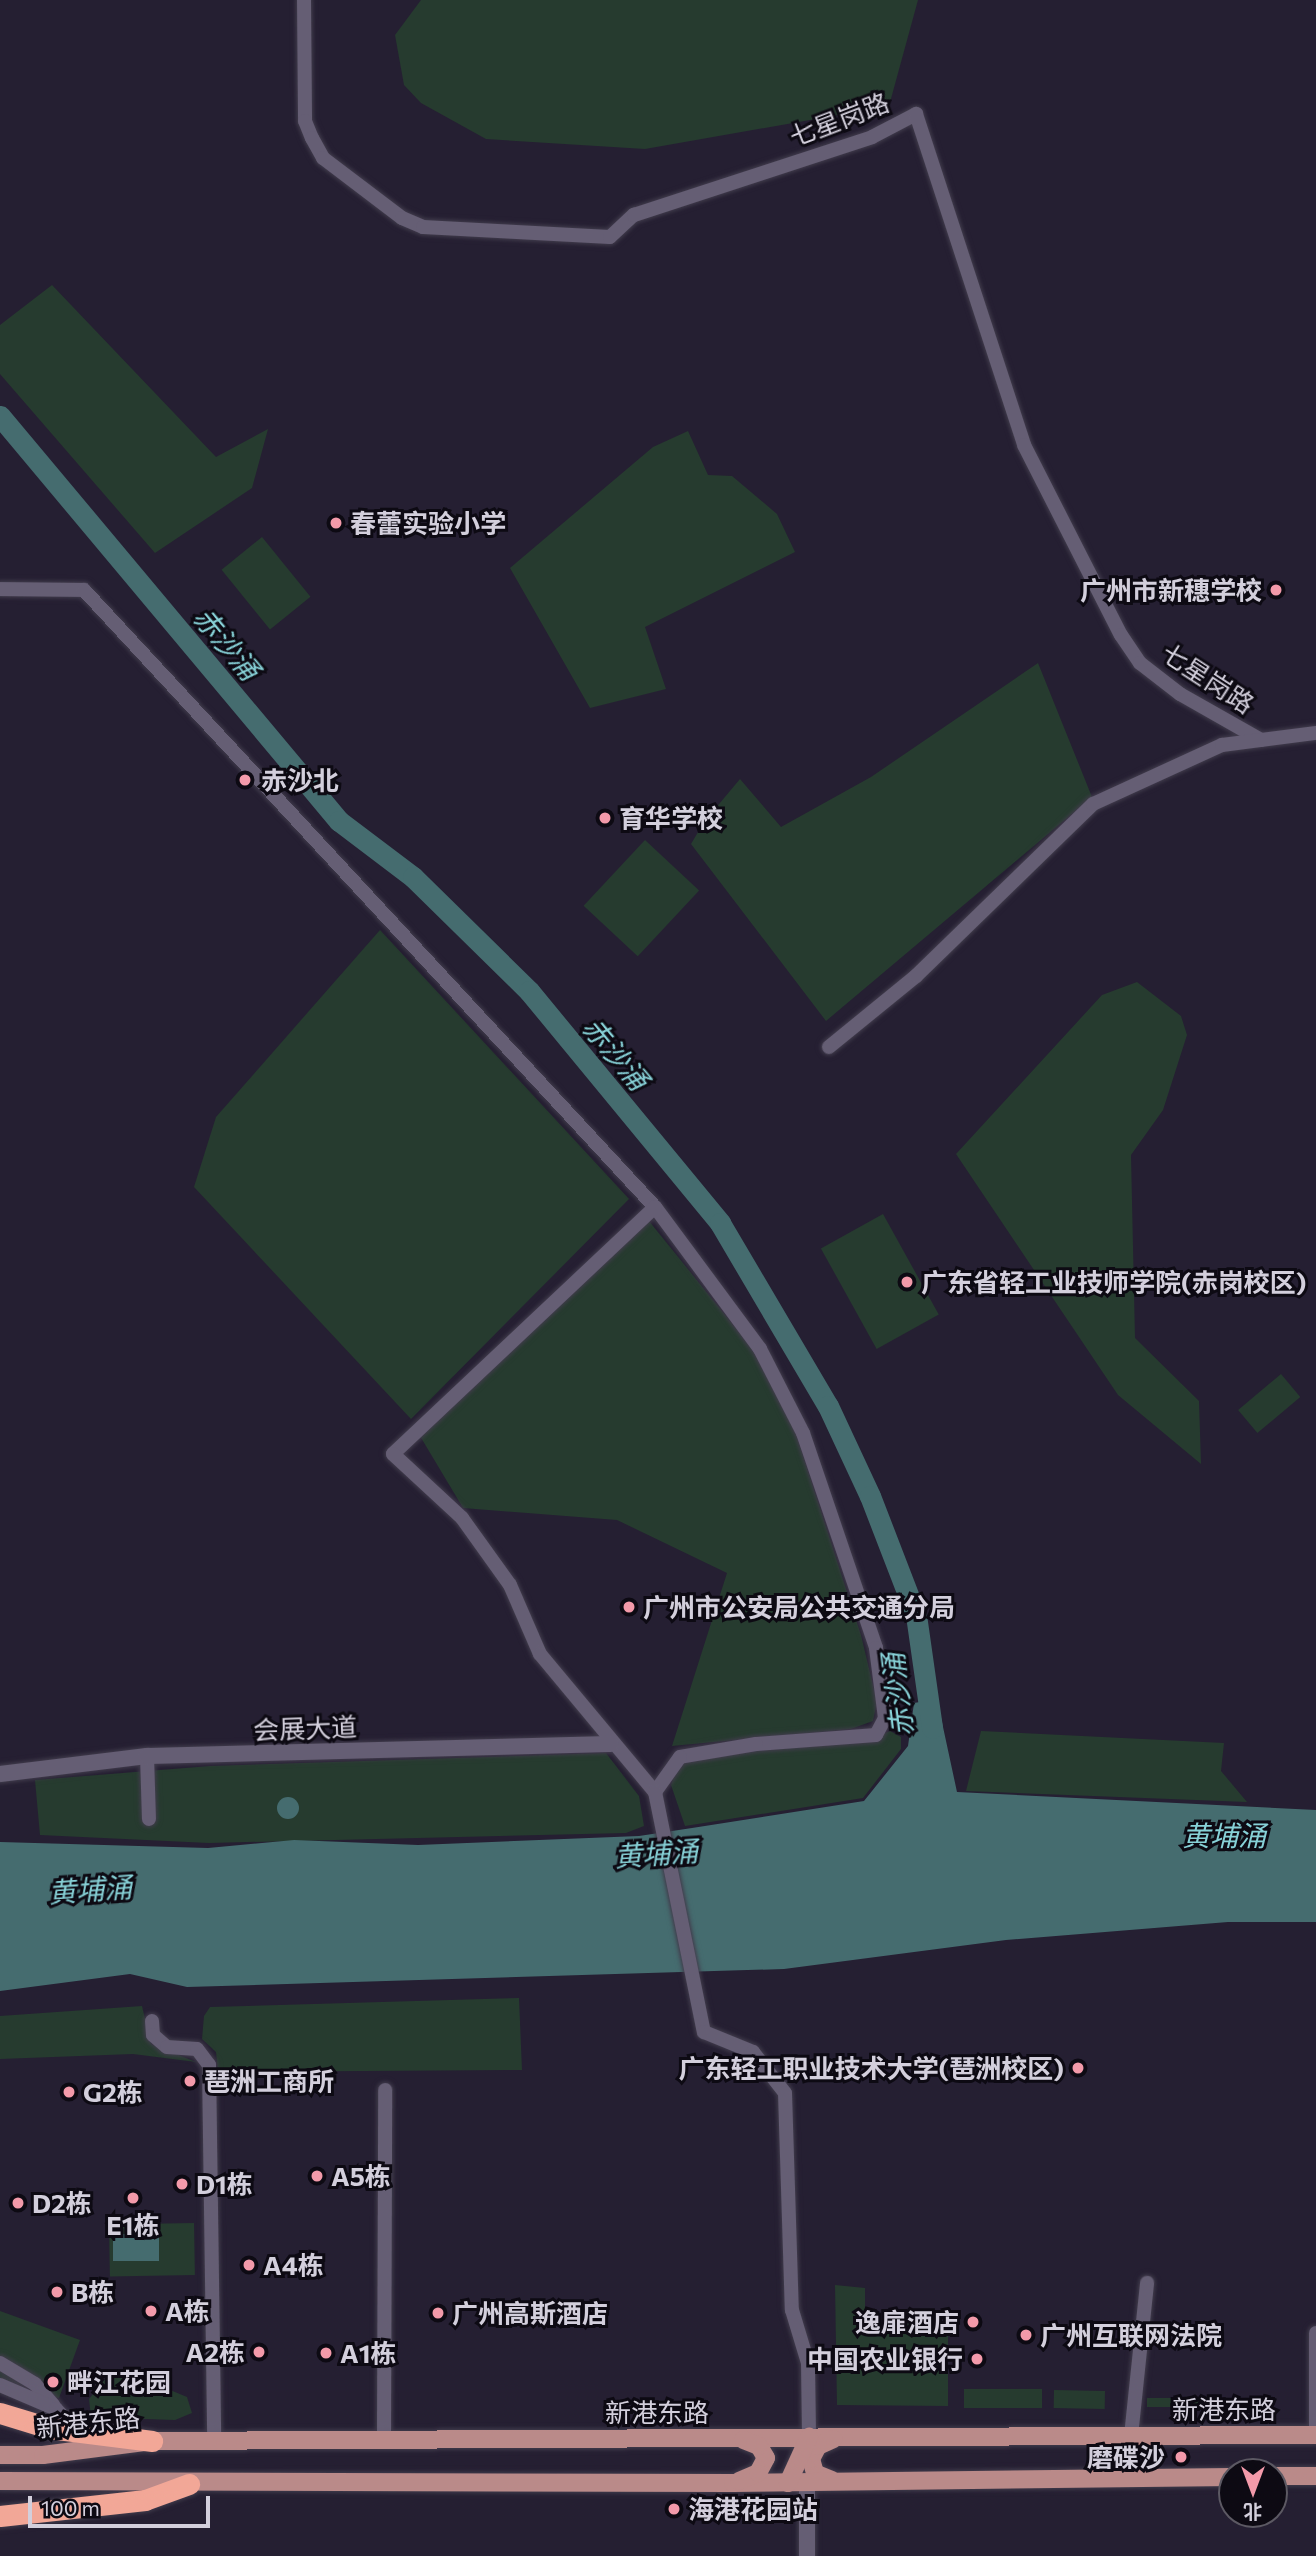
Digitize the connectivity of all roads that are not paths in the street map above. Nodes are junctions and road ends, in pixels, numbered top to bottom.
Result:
1 (304, 0) edge
2 (0, 589) edge
3 (1316, 733) edge
4 (1261, 740) junction
5 (829, 1046) dead end
6 (655, 1207) junction
7 (611, 1744) junction
8 (147, 1756) junction
9 (0, 1774) edge
10 (655, 1792) junction
11 (149, 1819) dead end
12 (152, 2021) dead end
13 (386, 2090) dead end
14 (1147, 2283) dead end
15 (1316, 2333) edge
16 (0, 2363) edge
17 (0, 2385) edge
18 (56, 2409) junction
19 (0, 2413) edge
20 (79, 2433) junction
21 (1316, 2435) edge
22 (1130, 2436) junction
23 (732, 2437) junction
24 (809, 2437) junction
25 (837, 2437) junction
26 (384, 2440) junction
27 (152, 2441) junction
28 (214, 2442) junction
29 (0, 2455) edge
30 (1288, 2476) edge
31 (1316, 2476) edge
32 (1218, 2477) edge
33 (0, 2481) edge
34 (807, 2482) junction
35 (839, 2482) junction
36 (733, 2483) junction
37 (788, 2483) junction
38 (189, 2484) junction
39 (0, 2516) edge
40 (807, 2556) edge

1 - 4 street, 七星岗路
2 - 6 street
3 - 4 street, 七星岗路
4 - 5 street, 七星岗路
6 - 7 street
6 - 10 street
7 - 8 street, 会展大道
7 - 10 street
8 - 9 street, 会展大道
8 - 11 street
10 - 24 street
12 - 28 street
13 - 26 street
14 - 22 street
15 - 21 street
16 - 18 street
17 - 18 street
18 - 20 street
19 - 20 highway
20 - 27 highway
21 - 22 main road, 新港东路
22 - 25 main road, 新港东路
23 - 24 main road, 新港东路
23 - 26 main road, 新港东路
23 - 36 main road
24 - 25 main road, 新港东路
24 - 37 main road
25 - 35 main road
26 - 28 main road, 新港东路
27 - 28 main road, 新港东路
27 - 29 main road, 新港东路
30 - 31 main road
32 - 35 main road, 新港东路
33 - 38 main road, 新港东路
34 - 35 main road, 新港东路
34 - 37 main road, 新港东路
34 - 40 street
36 - 37 main road, 新港东路
36 - 38 main road, 新港东路
38 - 39 highway

